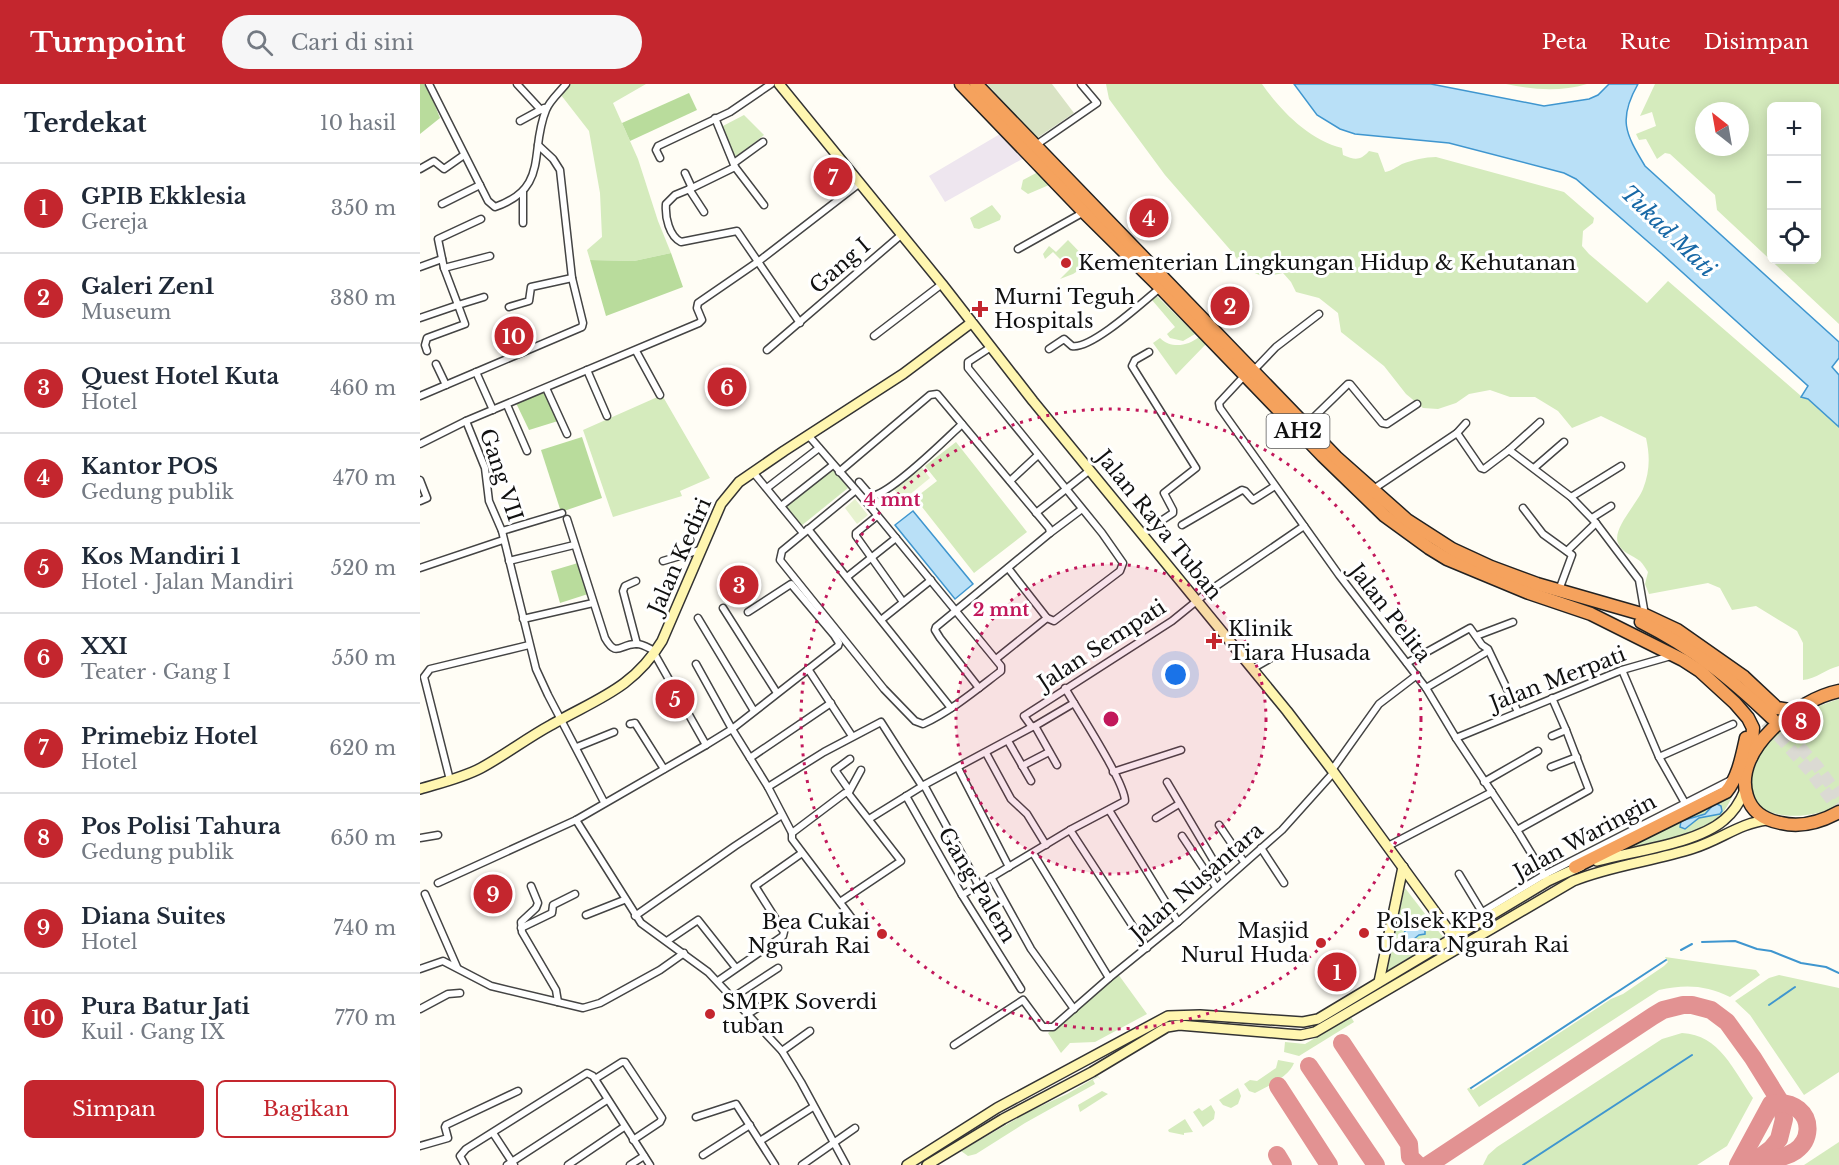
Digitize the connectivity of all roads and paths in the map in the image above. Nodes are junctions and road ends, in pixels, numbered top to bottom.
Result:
1 (517, 84) edge
2 (566, 84) edge
3 (771, 84) edge
4 (779, 84) edge
5 (961, 84) edge
6 (976, 84) edge
7 (1081, 84) edge
8 (431, 85) edge
9 (544, 108) junction
10 (715, 118) junction
11 (520, 121) dead end
12 (763, 142) dead end
13 (538, 145) junction
14 (1036, 145) junction
15 (465, 155) junction
16 (660, 158) dead end
17 (734, 165) junction
18 (420, 169) edge
19 (685, 173) dead end
20 (1057, 175) junction
21 (860, 183) junction
22 (480, 185) junction
23 (690, 189) junction
24 (523, 192) junction
25 (442, 204) dead end
26 (764, 205) dead end
27 (704, 212) dead end
28 (1084, 212) junction
29 (480, 219) dead end
30 (524, 223) dead end
31 (901, 235) junction
32 (1018, 249) dead end
33 (490, 256) dead end
34 (442, 259) junction
35 (759, 261) junction
36 (420, 267) edge
37 (444, 268) junction
38 (572, 278) junction
39 (942, 284) junction
40 (1161, 288) junction
41 (484, 297) dead end
42 (458, 305) junction
43 (509, 307) dead end
44 (1319, 314) dead end
45 (420, 318) edge
46 (800, 323) junction
47 (971, 323) junction
48 (874, 336) dead end
49 (991, 347) junction
50 (1049, 349) dead end
51 (767, 350) dead end
52 (427, 351) dead end
53 (636, 351) junction
54 (1149, 352) dead end
55 (436, 364) dead end
56 (587, 370) junction
57 (476, 372) junction
58 (1250, 373) junction
59 (446, 385) junction
60 (546, 388) junction
61 (660, 395) dead end
62 (420, 396) edge
63 (507, 405) junction
64 (1417, 405) dead end
65 (493, 410) junction
66 (607, 416) dead end
67 (466, 422) junction
68 (1540, 422) dead end
69 (1466, 423) dead end
70 (962, 424) junction
71 (1306, 425) junction
72 (1457, 433) junction
73 (567, 434) dead end
74 (808, 435) junction
75 (1564, 442) dead end
76 (420, 444) edge
77 (819, 448) junction
78 (1509, 450) junction
79 (527, 451) dead end
80 (1038, 455) junction
81 (833, 465) junction
82 (1622, 466) dead end
83 (1534, 468) junction
84 (1090, 470) junction
85 (753, 472) junction
86 (839, 472) junction
87 (420, 480) edge
88 (860, 482) dead end
89 (1010, 482) junction
90 (1275, 486) junction
91 (766, 488) junction
92 (1066, 489) junction
93 (856, 490) junction
94 (1372, 490) junction
95 (1571, 497) junction
96 (420, 501) edge
97 (781, 506) junction
98 (1611, 506) dead end
99 (1523, 508) dead end
100 (1082, 509) junction
101 (562, 513) dead end
102 (1036, 513) junction
103 (877, 516) junction
104 (567, 519) dead end
105 (1594, 520) junction
106 (1182, 525) dead end
107 (1304, 526) junction
108 (502, 531) junction
109 (806, 531) junction
110 (1050, 533) junction
111 (1143, 533) junction
112 (896, 538) junction
113 (503, 540) junction
114 (574, 545) junction
115 (700, 550) junction
116 (1567, 551) junction
117 (871, 558) junction
118 (509, 561) junction
119 (663, 561) dead end
120 (420, 568) edge
121 (1008, 568) junction
122 (847, 577) junction
123 (931, 580) junction
124 (636, 581) dead end
125 (1559, 591) junction
126 (1197, 600) junction
127 (903, 602) junction
128 (593, 603) junction
129 (1599, 603) junction
130 (723, 608) dead end
131 (955, 610) junction
132 (748, 612) dead end
133 (1591, 614) junction
134 (1645, 615) junction
135 (698, 618) dead end
136 (1047, 618) junction
137 (523, 619) junction
138 (881, 620) junction
139 (1513, 622) dead end
140 (836, 633) junction
141 (1476, 636) junction
142 (637, 644) junction
143 (529, 645) junction
144 (655, 652) junction
145 (1485, 653) dead end
146 (1278, 654) dead end
147 (1673, 655) junction
148 (996, 660) junction
149 (1407, 663) junction
150 (696, 664) dead end
151 (808, 669) junction
152 (1252, 669) junction
153 (1622, 670) junction
154 (1417, 675) junction
155 (979, 688) junction
156 (1065, 688) junction
157 (1426, 688) junction
158 (1839, 691) edge
159 (777, 693) junction
160 (1552, 698) junction
161 (831, 703) junction
162 (1074, 703) junction
163 (951, 708) junction
164 (754, 711) junction
165 (1518, 711) junction
166 (1795, 711) junction
167 (1743, 712) junction
168 (561, 719) junction
169 (630, 724) dead end
170 (1733, 724) dead end
171 (1034, 727) junction
172 (732, 729) junction
173 (1566, 730) junction
174 (614, 732) dead end
175 (852, 736) junction
176 (1552, 736) dead end
177 (1456, 738) junction
178 (1008, 741) junction
179 (706, 746) junction
180 (577, 747) junction
181 (1181, 750) dead end
182 (1538, 751) dead end
183 (1050, 752) junction
184 (986, 753) junction
185 (1576, 757) junction
186 (1659, 757) junction
187 (1750, 757) junction
188 (750, 758) junction
189 (850, 759) dead end
190 (1057, 765) dead end
191 (1022, 766) junction
192 (1551, 767) dead end
193 (958, 768) junction
194 (664, 770) junction
195 (861, 770) dead end
196 (1333, 771) junction
197 (1113, 772) junction
198 (1736, 775) junction
199 (450, 780) junction
200 (1031, 781) dead end
201 (1167, 782) dead end
202 (1484, 782) junction
203 (923, 786) junction
204 (768, 787) junction
205 (420, 789) edge
206 (1745, 790) junction
207 (849, 791) junction
208 (1492, 792) junction
209 (906, 796) junction
210 (604, 802) junction
211 (1684, 803) junction
212 (1179, 804) junction
213 (1109, 810) junction
214 (1839, 812) edge
215 (782, 816) junction
216 (1156, 818) dead end
217 (869, 819) junction
218 (576, 820) junction
219 (1767, 820) junction
220 (1825, 820) junction
221 (1219, 825) dead end
222 (1839, 827) edge
223 (1070, 830) junction
224 (1517, 830) junction
225 (792, 833) junction
226 (438, 835) dead end
227 (1182, 836) dead end
228 (420, 838) edge
229 (1046, 845) junction
230 (1388, 846) junction
231 (1262, 848) junction
232 (802, 852) junction
233 (1033, 853) junction
234 (1594, 853) junction
235 (1244, 862) junction
236 (1009, 867) junction
237 (1403, 867) junction
238 (1575, 867) junction
239 (1459, 874) dead end
240 (991, 877) junction
241 (1546, 878) junction
242 (1224, 880) junction
243 (438, 883) dead end
244 (1284, 883) dead end
245 (978, 884) junction
246 (531, 886) dead end
247 (1216, 887) junction
248 (425, 894) dead end
249 (575, 894) dead end
250 (962, 895) junction
251 (624, 900) junction
252 (840, 902) junction
253 (1482, 912) junction
254 (586, 915) dead end
255 (635, 916) junction
256 (854, 921) dead end
257 (1178, 922) junction
258 (521, 928) junction
259 (1453, 934) junction
260 (668, 941) junction
261 (1460, 946) junction
262 (1147, 948) junction
263 (684, 953) junction
264 (457, 967) junction
265 (736, 968) junction
266 (778, 968) dead end
267 (420, 969) edge
268 (1109, 978) junction
269 (718, 981) junction
270 (1379, 982) junction
271 (1021, 989) dead end
272 (460, 993) dead end
273 (732, 998) junction
274 (772, 999) dead end
275 (558, 1002) junction
276 (420, 1009) edge
277 (1074, 1009) junction
278 (748, 1014) junction
279 (1267, 1019) junction
280 (810, 1031) dead end
281 (1266, 1032) junction
282 (1116, 1044) junction
283 (954, 1045) dead end
284 (782, 1051) junction
285 (1122, 1054) junction
286 (1060, 1075) junction
287 (595, 1079) junction
288 (1066, 1085) junction
289 (518, 1091) dead end
290 (607, 1100) junction
291 (813, 1107) junction
292 (696, 1117) dead end
293 (750, 1125) junction
294 (624, 1127) junction
295 (855, 1128) dead end
296 (493, 1133) junction
297 (633, 1140) junction
298 (760, 1141) junction
299 (834, 1144) junction
300 (420, 1146) edge
301 (704, 1155) dead end
302 (644, 1156) junction
303 (511, 1164) edge
304 (772, 1164) edge
305 (465, 1165) edge
306 (568, 1165) edge
307 (630, 1165) edge
308 (650, 1165) edge
309 (802, 1165) edge
310 (846, 1165) edge
311 (907, 1165) edge
312 (927, 1165) edge

1 - 9 street
2 - 9 street
3 - 10 street
4 - 21 main road, Jalan Raya Tuban
5 - 20 highway, AH2
6 - 14 highway, AH2
7 - 14 street
8 - 15 street
9 - 11 street
9 - 13 street
10 - 16 street
10 - 17 street
12 - 17 street
13 - 24 street
13 - 38 street
14 - 20 highway, AH2
15 - 18 street
15 - 22 street
17 - 23 street
17 - 26 street
19 - 23 street
20 - 28 highway, AH2
20 - 58 highway, AH2
21 - 31 main road, Jalan Raya Tuban
21 - 35 street
22 - 24 street
22 - 25 street
23 - 27 street
23 - 35 street, Gang I
24 - 30 street
28 - 32 street
28 - 40 highway, AH2
29 - 34 street
31 - 39 main road, Jalan Raya Tuban
31 - 46 street, Gang I
33 - 37 street
34 - 36 street
34 - 37 street
35 - 46 street, Gang I
35 - 53 street
37 - 42 street
38 - 43 street
38 - 57 street
39 - 47 main road, Jalan Raya Tuban
39 - 48 street
40 - 50 street
40 - 58 highway, AH2
41 - 42 street
42 - 45 street
42 - 52 street
44 - 58 street
46 - 51 street, Gang I
47 - 49 main road, Jalan Raya Tuban
47 - 74 main road, Jalan Kediri
49 - 80 street
49 - 84 main road, Jalan Raya Tuban
53 - 56 street
53 - 61 street
54 - 111 street
55 - 59 street
56 - 60 street
56 - 66 street
57 - 59 street
57 - 65 street
58 - 71 highway, AH2
58 - 90 street, Jalan Pelita
58 - 133 highway, AH2
59 - 62 street
60 - 63 street
60 - 73 street
63 - 65 street
63 - 79 street
64 - 71 street
65 - 67 street
67 - 76 street
67 - 108 street, Gang VII
68 - 78 street
69 - 72 street
70 - 86 street
70 - 88 street
70 - 89 street
71 - 94 highway, AH2
72 - 78 street
72 - 94 street
74 - 77 street
74 - 85 main road, Jalan Kediri
75 - 83 street
77 - 81 street
77 - 91 street
78 - 83 street
80 - 89 street
80 - 92 street
81 - 86 street
81 - 97 street
82 - 95 street
83 - 95 street
84 - 92 street
84 - 111 main road, Jalan Raya Tuban
85 - 91 street
85 - 115 main road, Jalan Kediri
86 - 93 street
87 - 96 street
89 - 102 street
90 - 106 street
90 - 107 street, Jalan Pelita
91 - 97 street
92 - 100 street
92 - 102 street
93 - 103 street
93 - 109 street
94 - 125 highway, AH2
95 - 105 street
97 - 109 street
98 - 105 street
99 - 116 street
100 - 110 street
100 - 136 street
101 - 108 street
102 - 110 street
103 - 112 street
103 - 117 street
104 - 114 street
105 - 116 street
105 - 134 street
107 - 126 street, Jalan Sempati
107 - 149 street, Jalan Pelita
108 - 113 street, Gang VII
109 - 122 street
109 - 140 street
110 - 121 street
111 - 126 main road, Jalan Raya Tuban
112 - 117 street
112 - 123 street
113 - 118 street, Gang VII
113 - 120 street
114 - 118 street
114 - 128 street
115 - 119 street
115 - 144 main road, Jalan Kediri
116 - 125 street
117 - 122 street
117 - 127 street
118 - 137 street, Gang VII
121 - 131 street
121 - 136 street
122 - 138 street
123 - 127 street
123 - 131 street
124 - 142 street
125 - 129 highway, AH2
126 - 152 main road, Jalan Raya Tuban
126 - 156 street, Jalan Sempati
127 - 138 street
128 - 137 street
128 - 142 street
129 - 133 highway, AH2
129 - 134 highway
130 - 159 street
131 - 148 street
131 - 155 street
132 - 140 street
133 - 147 highway
134 - 166 highway
135 - 164 street
136 - 148 street
137 - 143 street, Gang VII
138 - 163 street
139 - 141 street
140 - 151 street
140 - 163 street
141 - 149 street
141 - 165 street
142 - 144 street
143 - 168 street, Gang VII
143 - 199 street
144 - 168 main road, Jalan Kediri
144 - 179 street
145 - 157 street
146 - 152 street
147 - 153 street, Jalan Merpati
147 - 167 highway
148 - 155 street
149 - 154 street, Jalan Pelita
150 - 172 street
151 - 159 street
151 - 161 street
152 - 196 main road, Jalan Raya Tuban
153 - 160 street, Jalan Merpati
153 - 186 street
154 - 157 street, Jalan Pelita
154 - 196 street, Jalan Nusantara
155 - 163 street
156 - 162 street
156 - 171 street, Jalan Sempati
157 - 177 street, Jalan Pelita
158 - 166 highway
159 - 164 street
160 - 165 street, Jalan Merpati
160 - 173 street
161 - 175 street
161 - 188 street
162 - 171 street
162 - 197 street
164 - 172 street
165 - 177 street, Jalan Merpati
166 - 187 highway
167 - 187 highway
167 - 198 highway
168 - 180 street, Gang VII
168 - 199 main road, Jalan Kediri
169 - 194 street
170 - 186 street
171 - 178 street
171 - 183 street
172 - 179 street
172 - 188 street
173 - 176 street
173 - 185 street
174 - 180 street
175 - 203 street
175 - 204 street
177 - 202 street, Jalan Pelita
178 - 184 street
178 - 191 street
179 - 194 street
180 - 210 street, Gang VII
181 - 197 street
182 - 202 street
183 - 190 street
183 - 191 street
184 - 193 street
184 - 229 street
185 - 192 street
185 - 224 street
186 - 211 street
187 - 206 highway
188 - 204 street
189 - 207 street
191 - 200 street
193 - 203 street
193 - 236 street
194 - 210 street
195 - 207 street
196 - 230 main road, Jalan Raya Tuban
196 - 231 street, Jalan Nusantara
197 - 213 street
198 - 211 street, Jalan Waringin
198 - 234 highway
199 - 205 main road, Jalan Kediri
201 - 212 street
202 - 208 street, Jalan Pelita
203 - 209 street
203 - 245 street
204 - 215 street
206 - 219 highway
206 - 238 main road
207 - 217 street
207 - 225 street
208 - 224 street, Jalan Pelita
208 - 230 street
209 - 217 street
209 - 250 street, Gang Palem
210 - 218 street
211 - 234 street, Jalan Waringin
212 - 216 street
212 - 242 street
213 - 223 street
213 - 257 street
214 - 220 highway
215 - 225 street
215 - 255 street
217 - 252 street
218 - 243 street
218 - 251 street
219 - 220 highway
219 - 261 main road
220 - 222 highway
221 - 235 street
223 - 229 street
223 - 262 street
224 - 241 street, Jalan Pelita
225 - 232 street
226 - 228 street
227 - 247 street
229 - 233 street
230 - 237 main road, Jalan Raya Tuban
231 - 235 street, Jalan Nusantara
231 - 244 street
232 - 252 street
232 - 265 street
233 - 236 street
233 - 268 street
234 - 238 highway
234 - 241 street, Jalan Waringin
235 - 242 street, Jalan Nusantara
236 - 240 street
237 - 259 main road, Jalan Raya Tuban
237 - 270 main road
238 - 241 main road
239 - 253 street
240 - 245 street
240 - 277 street
241 - 253 street, Jalan Waringin
241 - 259 main road
242 - 247 street, Jalan Nusantara
245 - 250 street
246 - 258 street
247 - 257 street, Jalan Nusantara
248 - 264 street
249 - 258 street
250 - 271 street, Gang Palem
251 - 254 street
251 - 255 street
252 - 256 street
253 - 259 street, Jalan Waringin
255 - 260 street
257 - 262 street, Jalan Nusantara
258 - 275 street
259 - 261 main road, Jalan Raya Tuban
259 - 270 main road
260 - 263 street
260 - 265 street
261 - 281 main road
262 - 268 street, Jalan Nusantara
263 - 269 street
263 - 275 street
264 - 267 street
264 - 275 street
265 - 269 street
266 - 273 street
268 - 277 street, Jalan Nusantara
269 - 273 street
270 - 279 main road
272 - 276 street
273 - 278 street
274 - 278 street
277 - 283 street, Jalan Nusantara
278 - 284 street
279 - 281 main road
279 - 282 main road
280 - 284 street
281 - 285 main road
282 - 285 main road
282 - 286 main road
284 - 291 street
285 - 288 main road
286 - 288 main road
286 - 311 main road
287 - 290 street
287 - 296 street
287 - 297 street
288 - 312 main road
289 - 300 street
290 - 294 street
290 - 303 street
291 - 298 street
291 - 299 street
292 - 293 street
293 - 298 street
293 - 301 street
294 - 297 street
294 - 306 street
295 - 299 street
296 - 303 street
296 - 305 street
297 - 302 street
298 - 304 street
299 - 309 street
299 - 310 street
302 - 307 street
302 - 308 street

